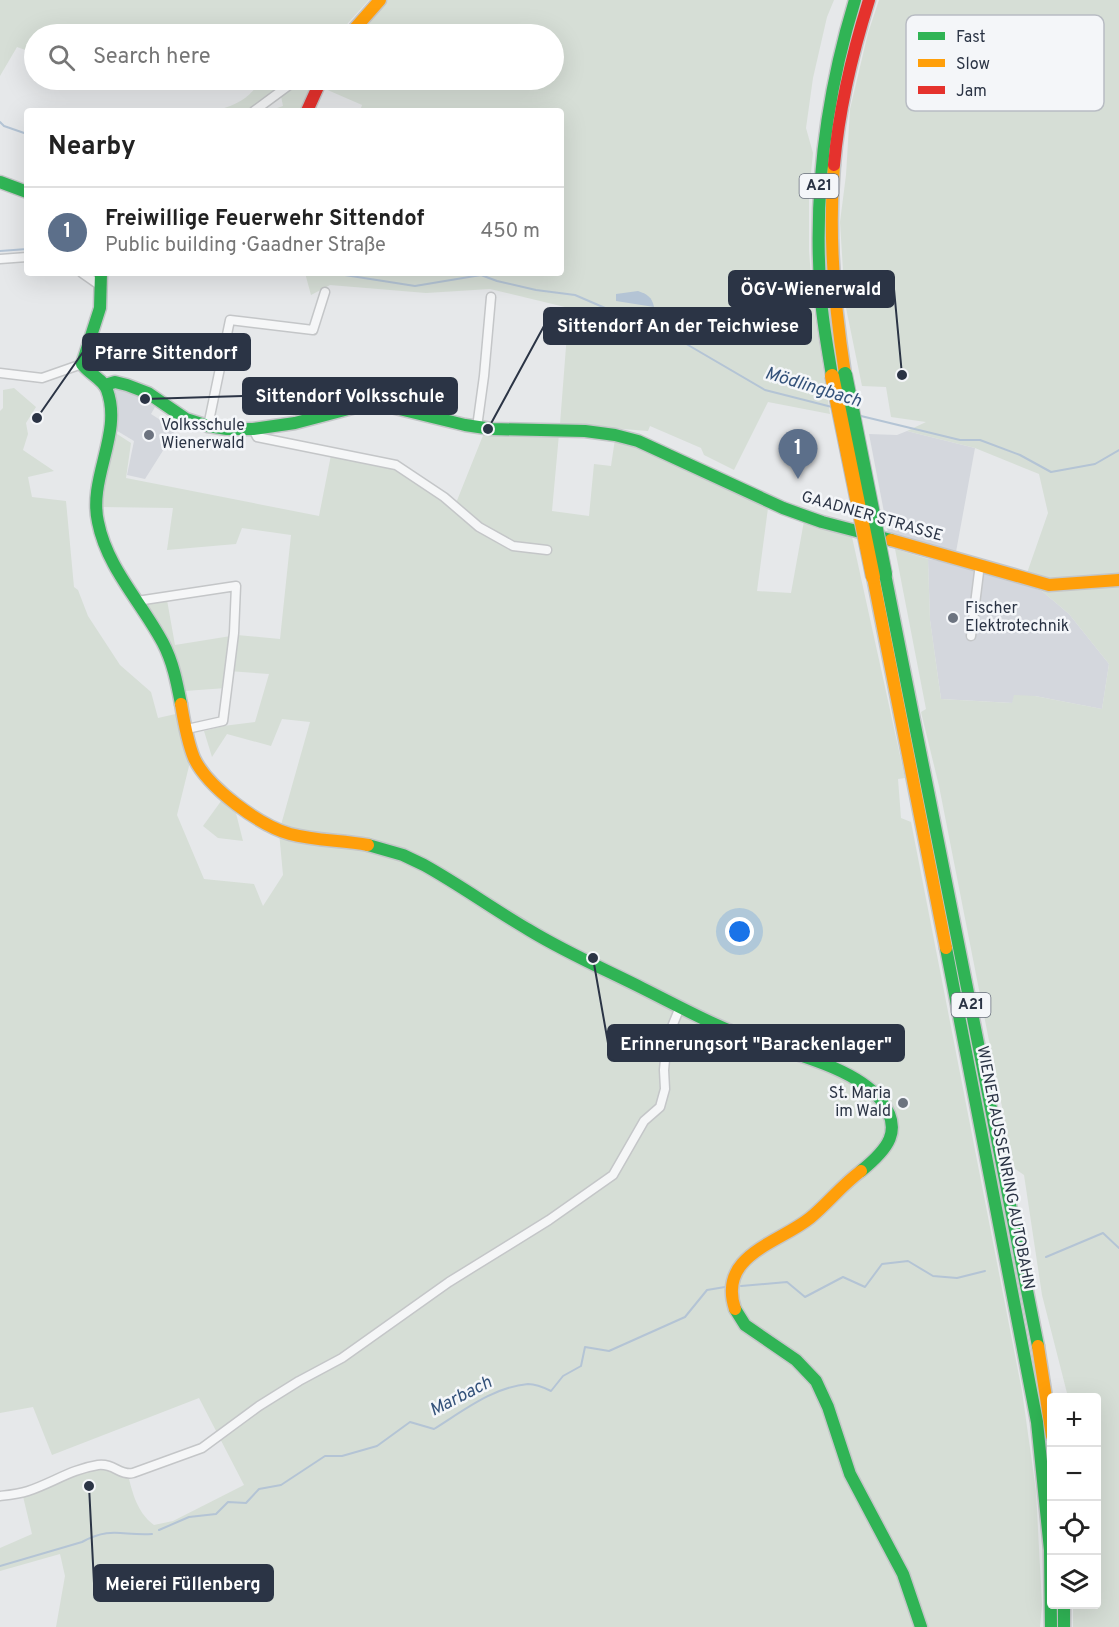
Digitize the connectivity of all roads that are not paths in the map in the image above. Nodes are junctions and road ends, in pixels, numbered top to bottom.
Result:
1 (380, 0) edge
2 (855, 0) edge
3 (869, 0) edge
4 (359, 24) edge
5 (282, 90) edge
6 (316, 90) edge
7 (258, 108) edge
8 (308, 108) edge
9 (0, 182) edge
10 (24, 191) edge
11 (24, 256) edge
12 (0, 259) edge
13 (102, 278) edge
14 (325, 291) dead end
15 (491, 297) dead end
16 (82, 364) junction
17 (0, 373) edge
18 (838, 375) junction
19 (105, 385) junction
20 (208, 426) junction
21 (477, 427) junction
22 (255, 433) junction
23 (547, 550) dead end
24 (980, 564) junction
25 (879, 576) junction
26 (1119, 580) edge
27 (137, 601) junction
28 (971, 636) dead end
29 (187, 729) junction
30 (680, 1007) junction
31 (1047, 1408) edge
32 (0, 1496) edge
33 (1064, 1609) edge
34 (921, 1627) edge
35 (1051, 1627) edge
36 (1064, 1627) edge

1 - 4 main road
2 - 18 main road, A21
3 - 18 main road, A21
5 - 7 street
6 - 8 main road
9 - 10 main road
11 - 12 street
13 - 16 main road
14 - 20 street
15 - 21 street
16 - 17 street
16 - 19 main road
18 - 25 main road, A21, bridge
19 - 20 main road, GAADNER STRASSE
19 - 27 main road
20 - 22 main road, GAADNER STRASSE
21 - 22 main road, GAADNER STRASSE
21 - 24 main road, GAADNER STRASSE
22 - 23 street
24 - 26 main road, GAADNER STRASSE
24 - 28 street
25 - 31 main road, WIENER AUSSENRING AUTOBAHN / A21
25 - 35 main road, WIENER AUSSENRING AUTOBAHN / A21
27 - 29 main road
27 - 29 street
29 - 30 main road
30 - 32 street
30 - 34 main road
33 - 36 main road

